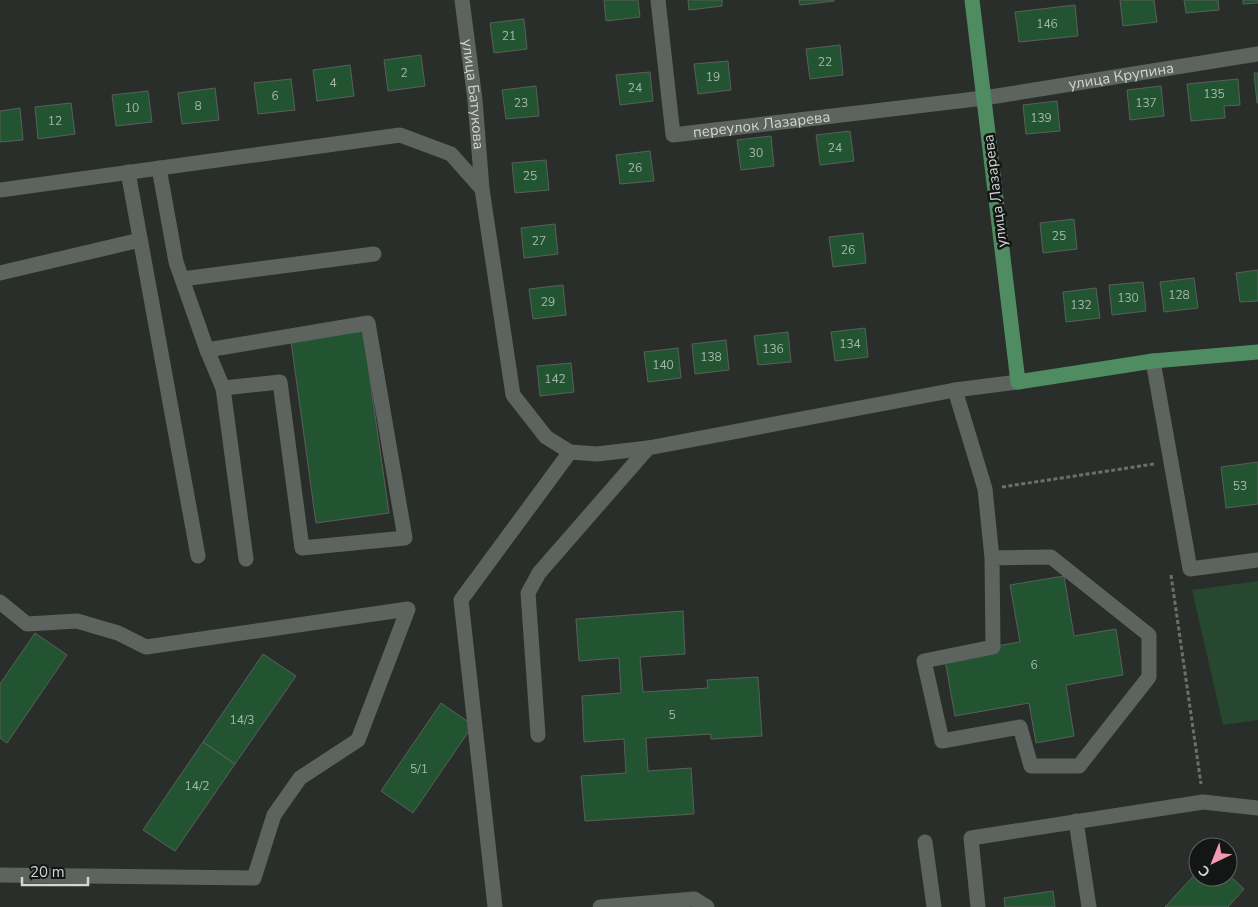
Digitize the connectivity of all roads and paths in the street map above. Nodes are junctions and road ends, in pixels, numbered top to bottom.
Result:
1 (462, 0) edge
2 (658, 0) edge
3 (972, 0) edge
4 (1258, 54) edge
5 (984, 98) junction
6 (160, 168) junction
7 (128, 172) junction
8 (482, 189) junction
9 (0, 190) edge
10 (140, 240) junction
11 (374, 254) dead end
12 (0, 273) edge
13 (182, 279) junction
14 (207, 350) junction
15 (1258, 352) edge
16 (1153, 361) junction
17 (1018, 382) junction
18 (223, 388) junction
19 (955, 390) junction
20 (648, 448) junction
21 (570, 452) junction
22 (1157, 472) dead end
23 (985, 489) junction
24 (198, 556) dead end
25 (992, 558) junction
26 (246, 559) dead end
27 (1258, 560) edge
28 (1170, 571) dead end
29 (0, 602) edge
30 (538, 735) dead end
31 (1203, 802) junction
32 (1258, 808) edge
33 (1076, 821) junction
34 (925, 842) dead end
35 (0, 874) edge
36 (495, 907) edge
37 (600, 907) edge
38 (707, 907) edge
39 (934, 907) edge
40 (978, 907) edge
41 (1089, 907) edge

1 - 8 street, улица Батукова
2 - 5 street, переулок Лазарева
3 - 5 main road, улица Лазарева
4 - 5 street, улица Крупина
5 - 17 main road, улица Лазарева
6 - 7 street
6 - 8 street
6 - 13 street
7 - 9 street
7 - 10 street
8 - 21 street, улица Батукова
10 - 12 street
10 - 24 street
11 - 13 street
13 - 14 street
14 - 18 street
14 - 18 street
15 - 16 main road
16 - 17 main road
16 - 27 street
17 - 19 street
18 - 26 street
19 - 20 street
19 - 23 street
20 - 21 street
20 - 30 street
21 - 36 street
22 - 23 path
23 - 25 street
25 - 25 street
28 - 31 path
29 - 35 street
31 - 32 street
31 - 33 street
33 - 40 street
33 - 41 street
34 - 39 street
37 - 38 street

